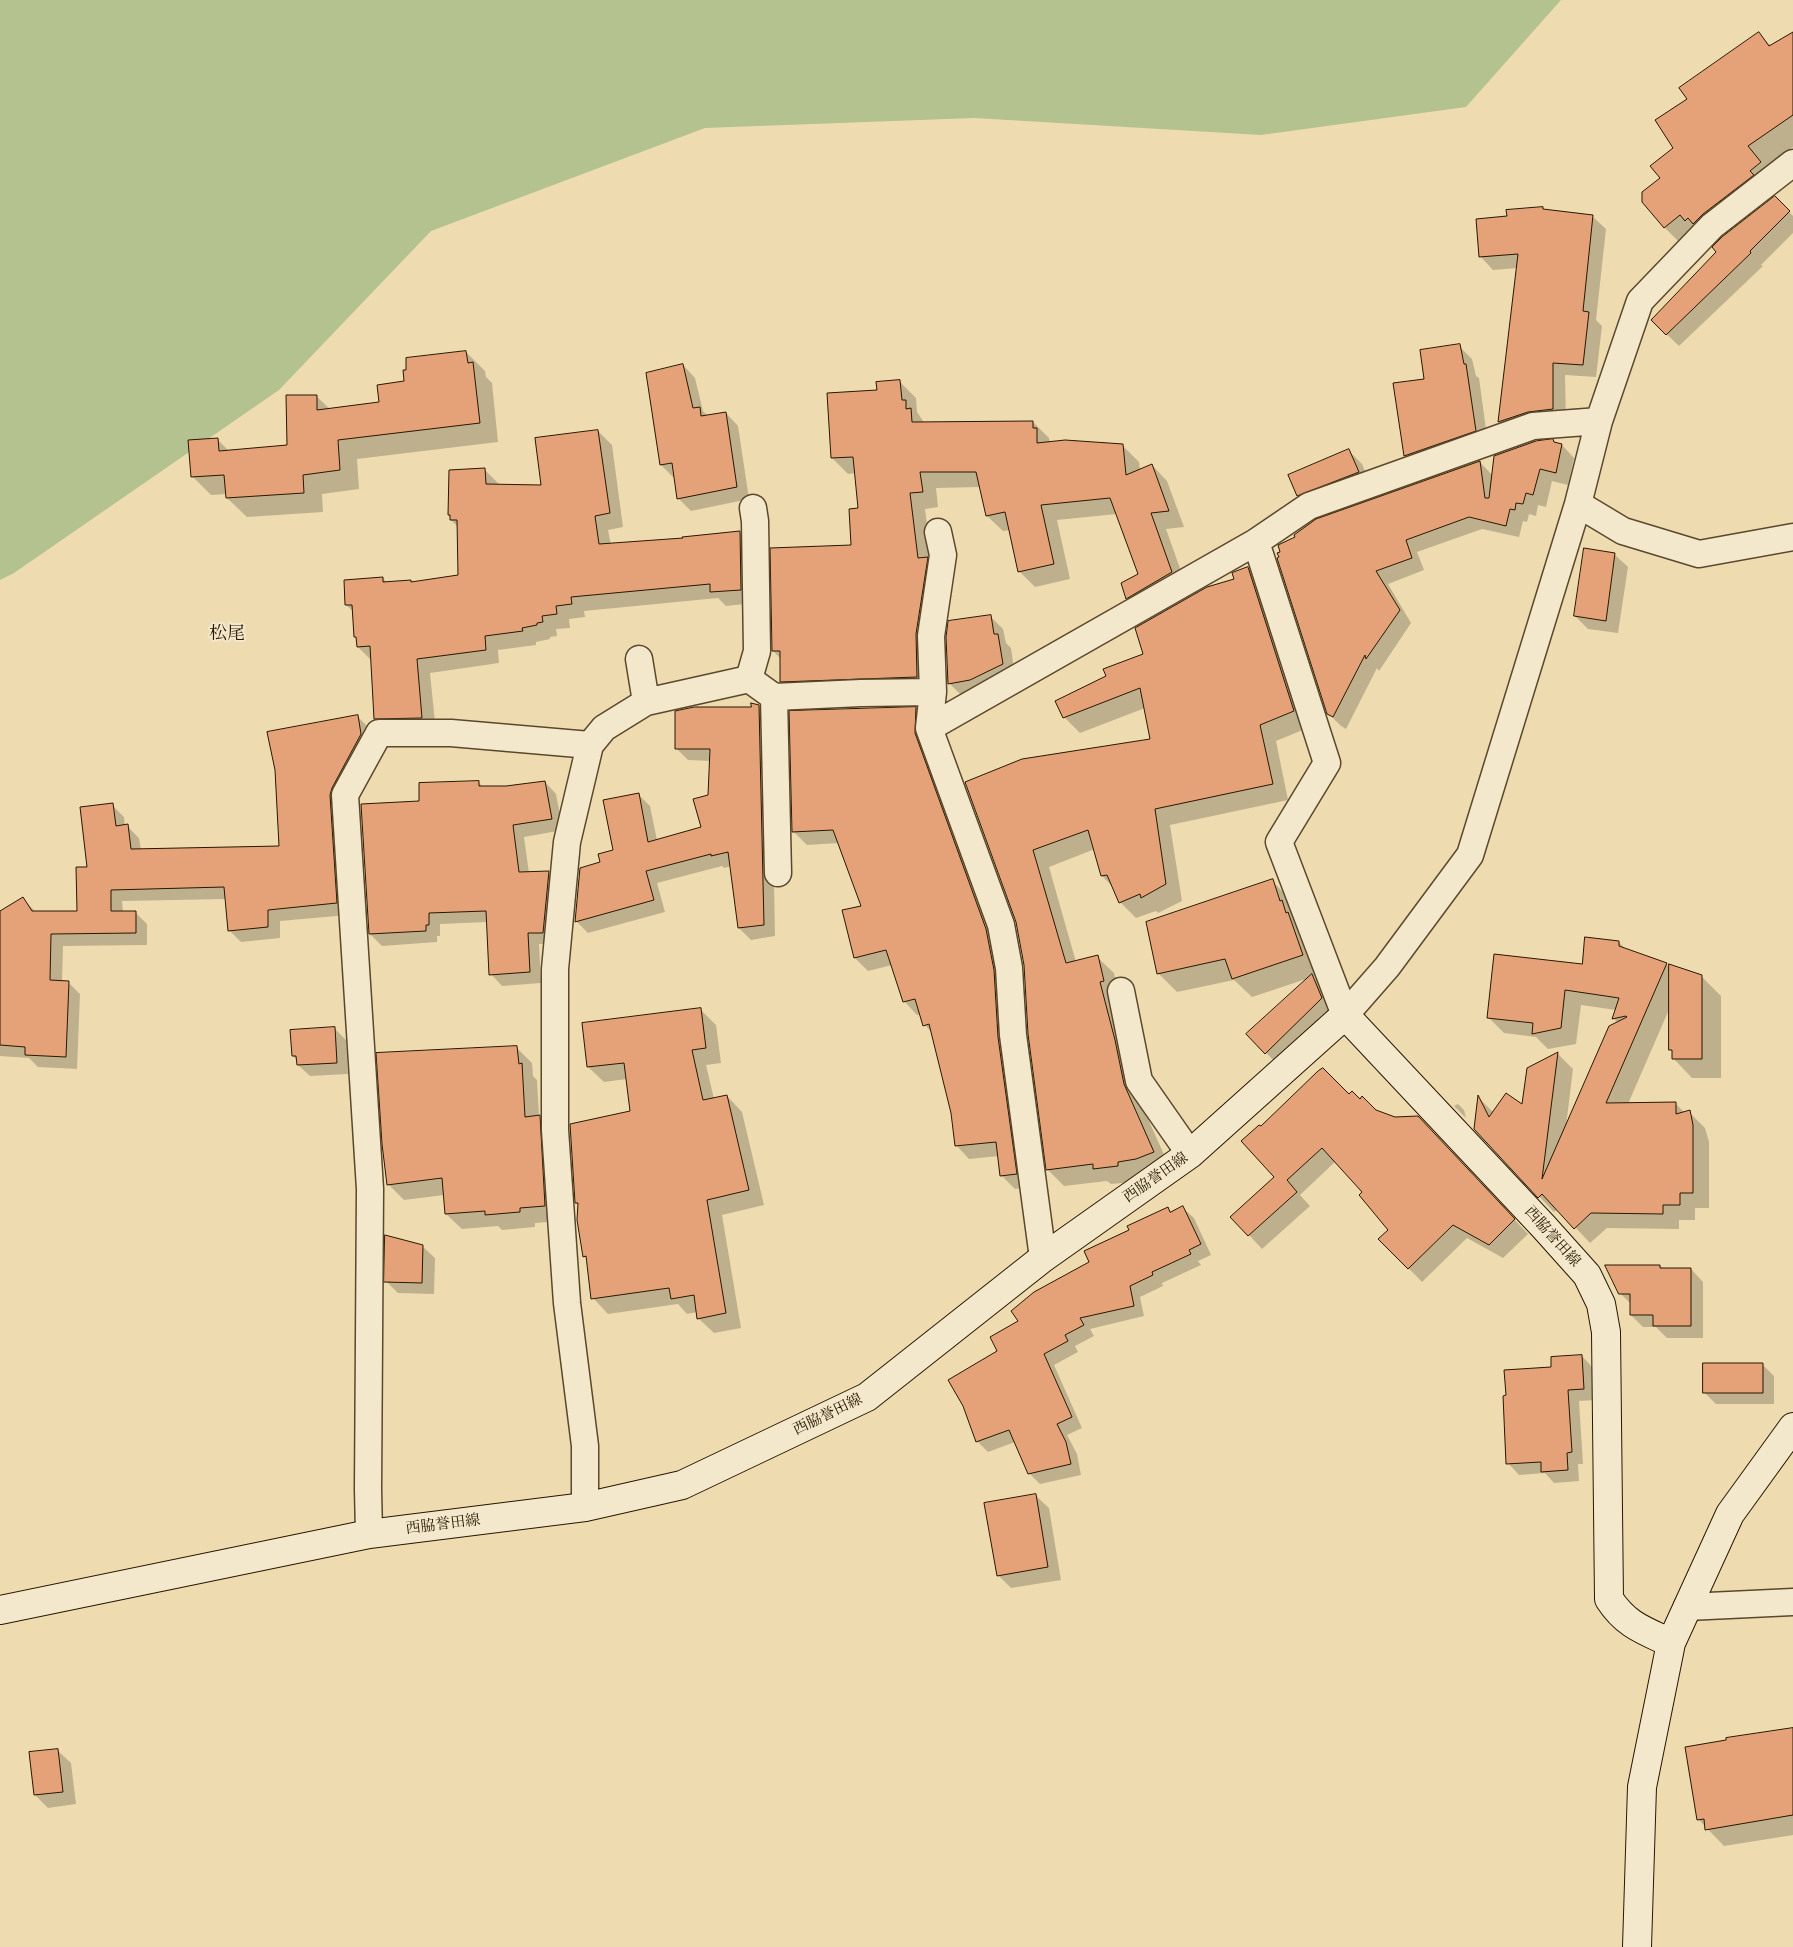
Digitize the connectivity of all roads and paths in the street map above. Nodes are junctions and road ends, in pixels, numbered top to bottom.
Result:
1 (1793, 163) edge
2 (1599, 422) junction
3 (1578, 504) junction
4 (753, 508) dead end
5 (938, 532) dead end
6 (1793, 537) edge
7 (1256, 542) junction
8 (639, 659) dead end
9 (749, 678) junction
10 (933, 692) junction
11 (774, 697) junction
12 (646, 702) junction
13 (929, 728) junction
14 (590, 745) junction
15 (778, 873) dead end
16 (1121, 991) dead end
17 (1345, 1015) junction
18 (1190, 1154) junction
19 (1043, 1258) junction
20 (1793, 1427) edge
21 (586, 1507) junction
22 (369, 1534) junction
23 (1793, 1602) edge
24 (1687, 1607) junction
25 (0, 1610) edge
26 (1671, 1643) junction
27 (1637, 1947) edge

1 - 2 street
2 - 3 street
2 - 7 street
3 - 6 street
3 - 17 street
4 - 9 street
5 - 10 street
7 - 13 street
7 - 17 street
8 - 12 street
9 - 11 street
9 - 12 street
10 - 11 street
10 - 13 street
11 - 15 street
12 - 14 street
13 - 19 street
14 - 21 street
14 - 22 street
16 - 18 street
17 - 18 main road, 西脇誉田線
17 - 26 main road, 西脇誉田線
18 - 19 main road, 西脇誉田線
19 - 21 main road, 西脇誉田線
20 - 24 main road
21 - 22 main road, 西脇誉田線
22 - 25 main road, 西脇誉田線
23 - 24 street
24 - 26 main road
26 - 27 main road

